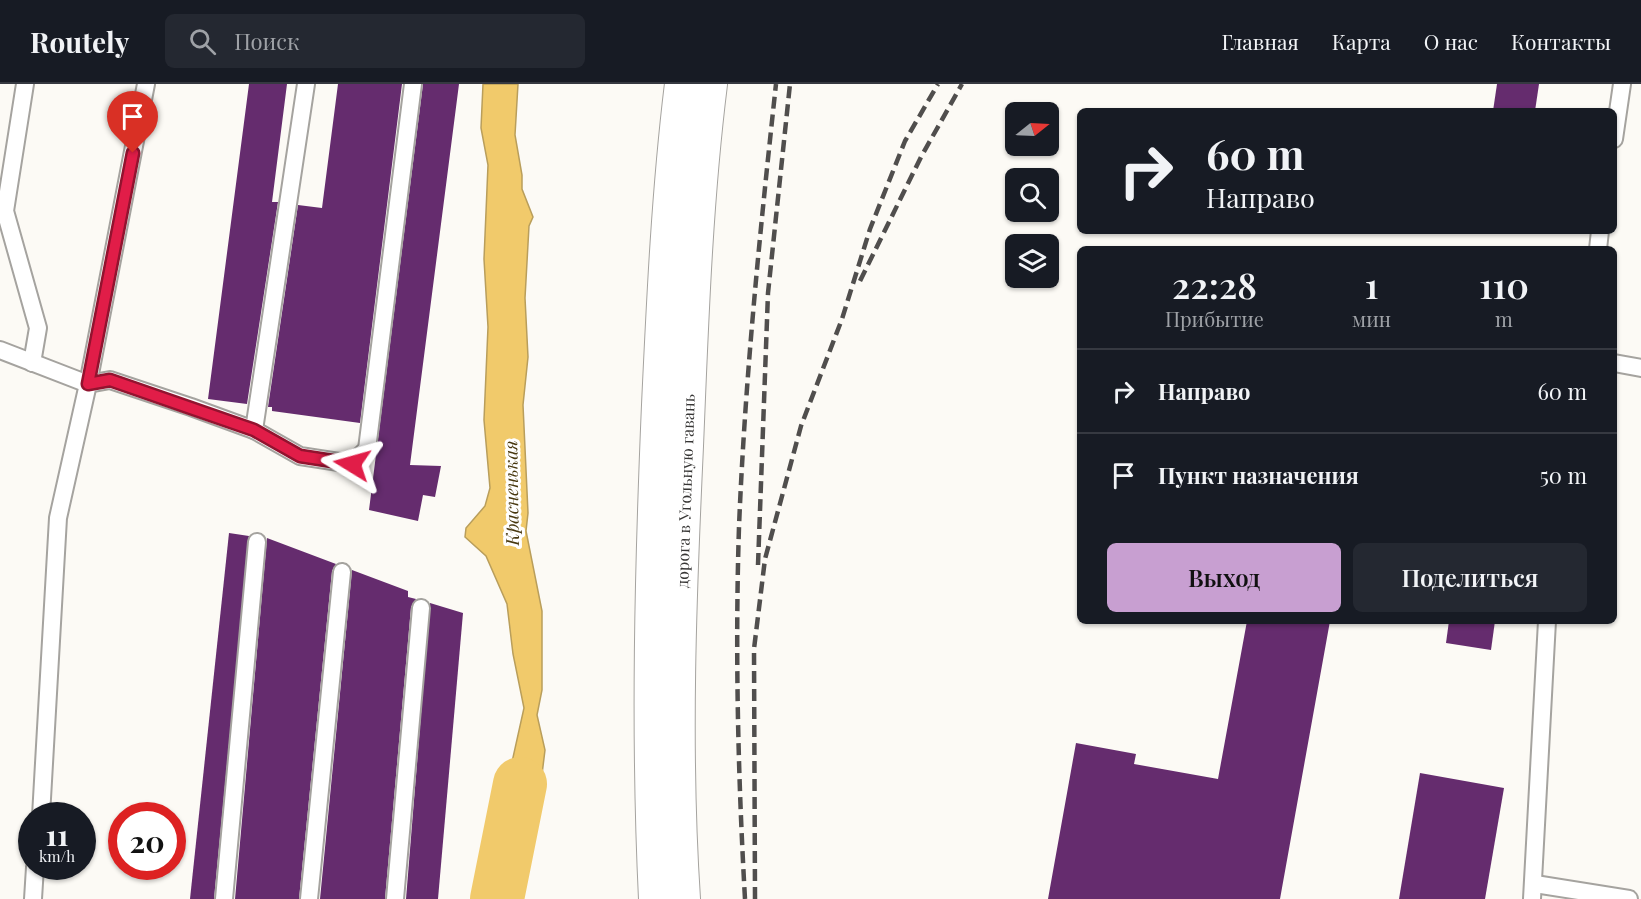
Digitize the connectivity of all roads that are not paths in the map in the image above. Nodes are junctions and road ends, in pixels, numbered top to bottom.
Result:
1 (25, 84) edge
2 (146, 84) edge
3 (306, 84) edge
4 (413, 84) edge
5 (681, 84) edge
6 (711, 84) edge
7 (1622, 84) edge
8 (1617, 118) edge
9 (0, 350) edge
10 (32, 363) junction
11 (1617, 364) edge
12 (1641, 368) edge
13 (88, 384) junction
14 (254, 430) junction
15 (257, 542) dead end
16 (342, 572) dead end
17 (421, 608) dead end
18 (1547, 624) edge
19 (42, 802) edge
20 (34, 880) edge
21 (1534, 891) edge
22 (33, 899) edge
23 (224, 899) edge
24 (309, 899) edge
25 (395, 899) edge
26 (655, 899) edge
27 (684, 899) edge
28 (1629, 899) edge

1 - 10 lane
2 - 13 lane
3 - 14 lane
4 - 14 lane
5 - 26 street, дорога в Угольную гавань
6 - 27 street, дорога в Угольную гавань
7 - 8 lane
9 - 10 lane
10 - 13 lane
11 - 12 lane
13 - 14 lane
13 - 19 lane
15 - 23 lane
16 - 24 lane
17 - 25 lane
18 - 21 lane
20 - 22 lane
21 - 28 lane

